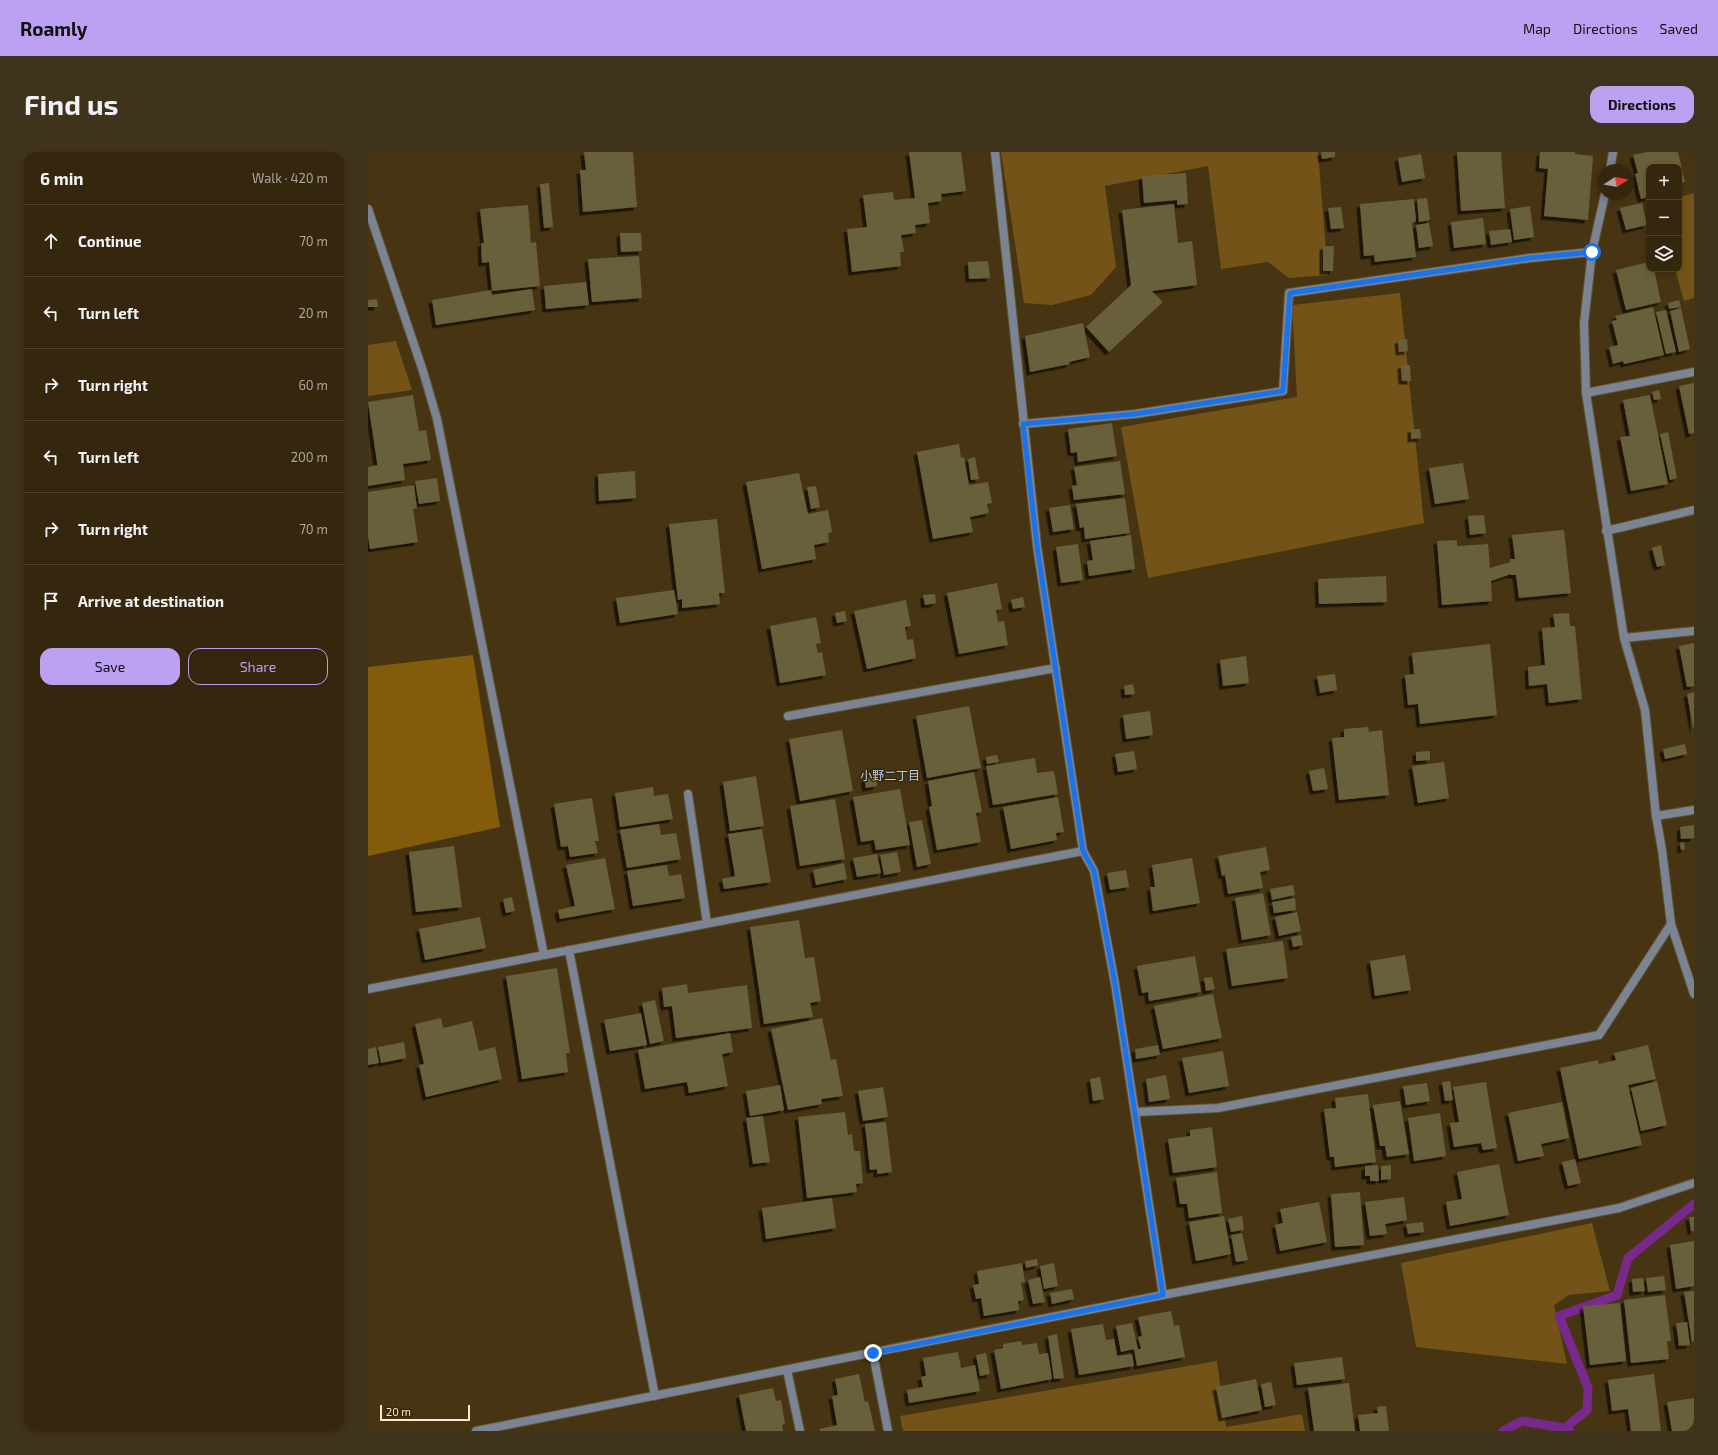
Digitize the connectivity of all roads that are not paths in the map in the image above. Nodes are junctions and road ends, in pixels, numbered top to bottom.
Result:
1 (995, 152) edge
2 (1613, 152) edge
3 (1611, 164) edge
4 (1604, 200) edge
5 (368, 209) edge
6 (1592, 252) junction
7 (1694, 372) edge
8 (1586, 393) junction
9 (1023, 424) junction
10 (1694, 510) edge
11 (1606, 531) junction
12 (1694, 631) edge
13 (1624, 638) junction
14 (1056, 668) junction
15 (788, 716) dead end
16 (688, 794) dead end
17 (1694, 810) edge
18 (1656, 816) junction
19 (1083, 851) junction
20 (707, 923) junction
21 (1671, 924) junction
22 (569, 950) junction
23 (544, 955) junction
24 (368, 988) edge
25 (1694, 994) edge
26 (1136, 1112) junction
27 (1694, 1184) edge
28 (1163, 1295) junction
29 (873, 1353) junction
30 (787, 1370) junction
31 (655, 1396) junction
32 (476, 1431) edge
33 (800, 1431) edge
34 (888, 1431) edge

1 - 9 street
2 - 3 street
4 - 6 street
5 - 23 street
6 - 8 street
6 - 9 street
7 - 8 street
8 - 11 street
9 - 14 street
10 - 11 street
11 - 13 street
12 - 13 street
13 - 18 street
14 - 15 street
14 - 19 street
16 - 20 street
17 - 18 street
18 - 21 street
19 - 20 street
19 - 26 street
20 - 22 street
21 - 25 street
21 - 26 street
22 - 23 street
22 - 31 street
23 - 24 street
26 - 28 street
27 - 28 street
28 - 29 street
29 - 30 street
29 - 34 street
30 - 31 street
30 - 33 street
31 - 32 street

